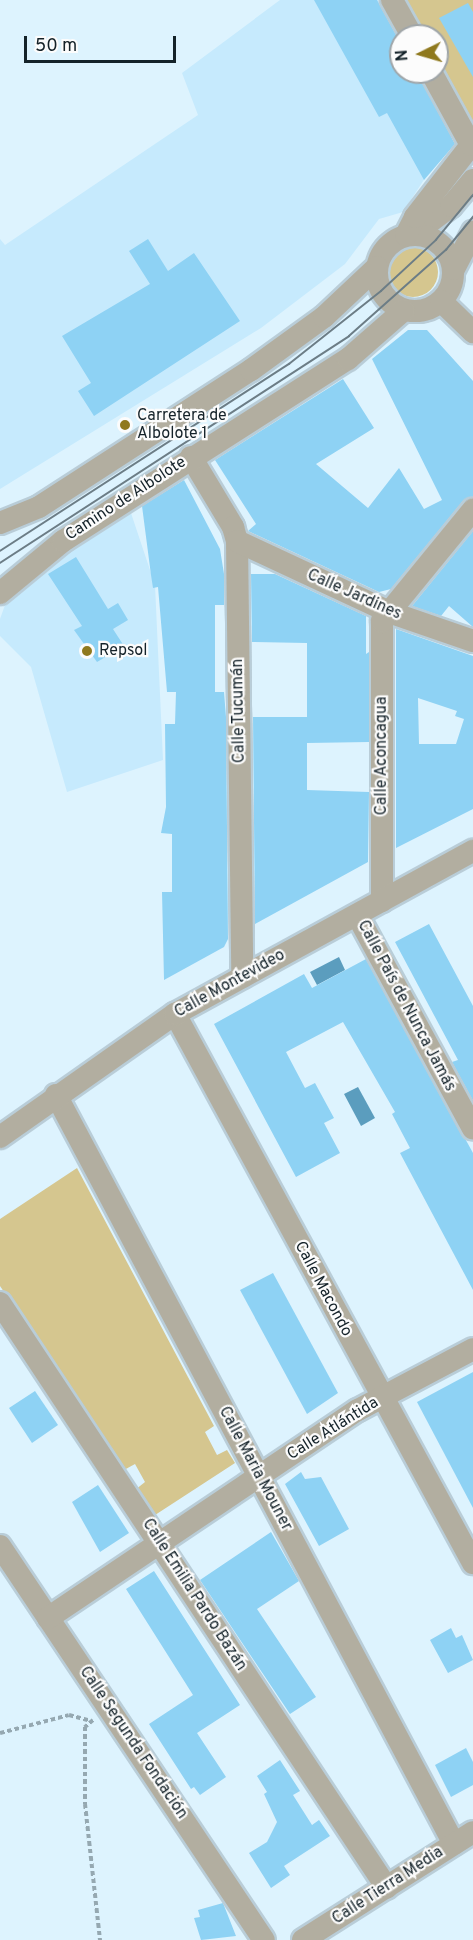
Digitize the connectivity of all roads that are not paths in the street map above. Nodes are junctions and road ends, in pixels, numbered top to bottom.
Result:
1 (392, 0) edge
2 (405, 24) edge
3 (438, 84) edge
4 (473, 180) edge
5 (473, 232) edge
6 (410, 234) junction
7 (377, 267) junction
8 (454, 268) junction
9 (441, 301) junction
10 (404, 310) junction
11 (473, 332) edge
12 (191, 457) junction
13 (473, 510) edge
14 (0, 524) edge
15 (237, 542) junction
16 (0, 593) edge
17 (389, 612) junction
18 (473, 641) edge
19 (473, 851) edge
20 (382, 901) junction
21 (357, 915) junction
22 (242, 977) junction
23 (175, 1014) junction
24 (56, 1095) junction
25 (473, 1129) edge
26 (0, 1137) edge
27 (0, 1303) edge
28 (473, 1349) edge
29 (382, 1398) junction
30 (259, 1476) junction
31 (160, 1543) junction
32 (0, 1546) edge
33 (473, 1563) edge
34 (48, 1618) junction
35 (473, 1832) edge
36 (454, 1844) junction
37 (387, 1888) junction
38 (264, 1940) edge
39 (303, 1940) edge

1 - 2 street
3 - 6 street
4 - 6 street
5 - 8 street
6 - 7 street
6 - 8 street
7 - 10 street
7 - 14 street
8 - 9 street
9 - 10 street
9 - 11 street
10 - 12 street, Camino de Albolote
12 - 15 street, Calle Tucumán
12 - 16 street, Camino de Albolote
13 - 17 street
15 - 17 street, Calle Jardines
15 - 22 street, Calle Tucumán
17 - 18 street, Calle Jardines
17 - 20 street, Calle Aconcagua
19 - 20 street, Calle Montevideo
20 - 21 street, Calle Montevideo
21 - 22 street, Calle Montevideo
21 - 25 street, Calle País de Nunca Jamás
22 - 23 street, Calle Montevideo
23 - 24 street, Calle Montevideo
23 - 29 street, Calle Macondo
24 - 26 street, Calle Montevideo
24 - 30 street, Calle Maria Mouner
27 - 31 street, Calle Emilia Pardo Bazán
28 - 29 street, Calle Atlántida
29 - 30 street, Calle Atlántida
29 - 33 street, Calle Macondo
30 - 31 street, Calle Atlántida
30 - 36 street, Calle Maria Mouner
31 - 34 street, Calle Atlántida
31 - 37 street, Calle Emilia Pardo Bazán
32 - 34 street, Calle Segunda Fondación
34 - 38 street, Calle Segunda Fondación
35 - 36 street, Calle Tierra Media
36 - 37 street, Calle Tierra Media
37 - 39 street, Calle Tierra Media

